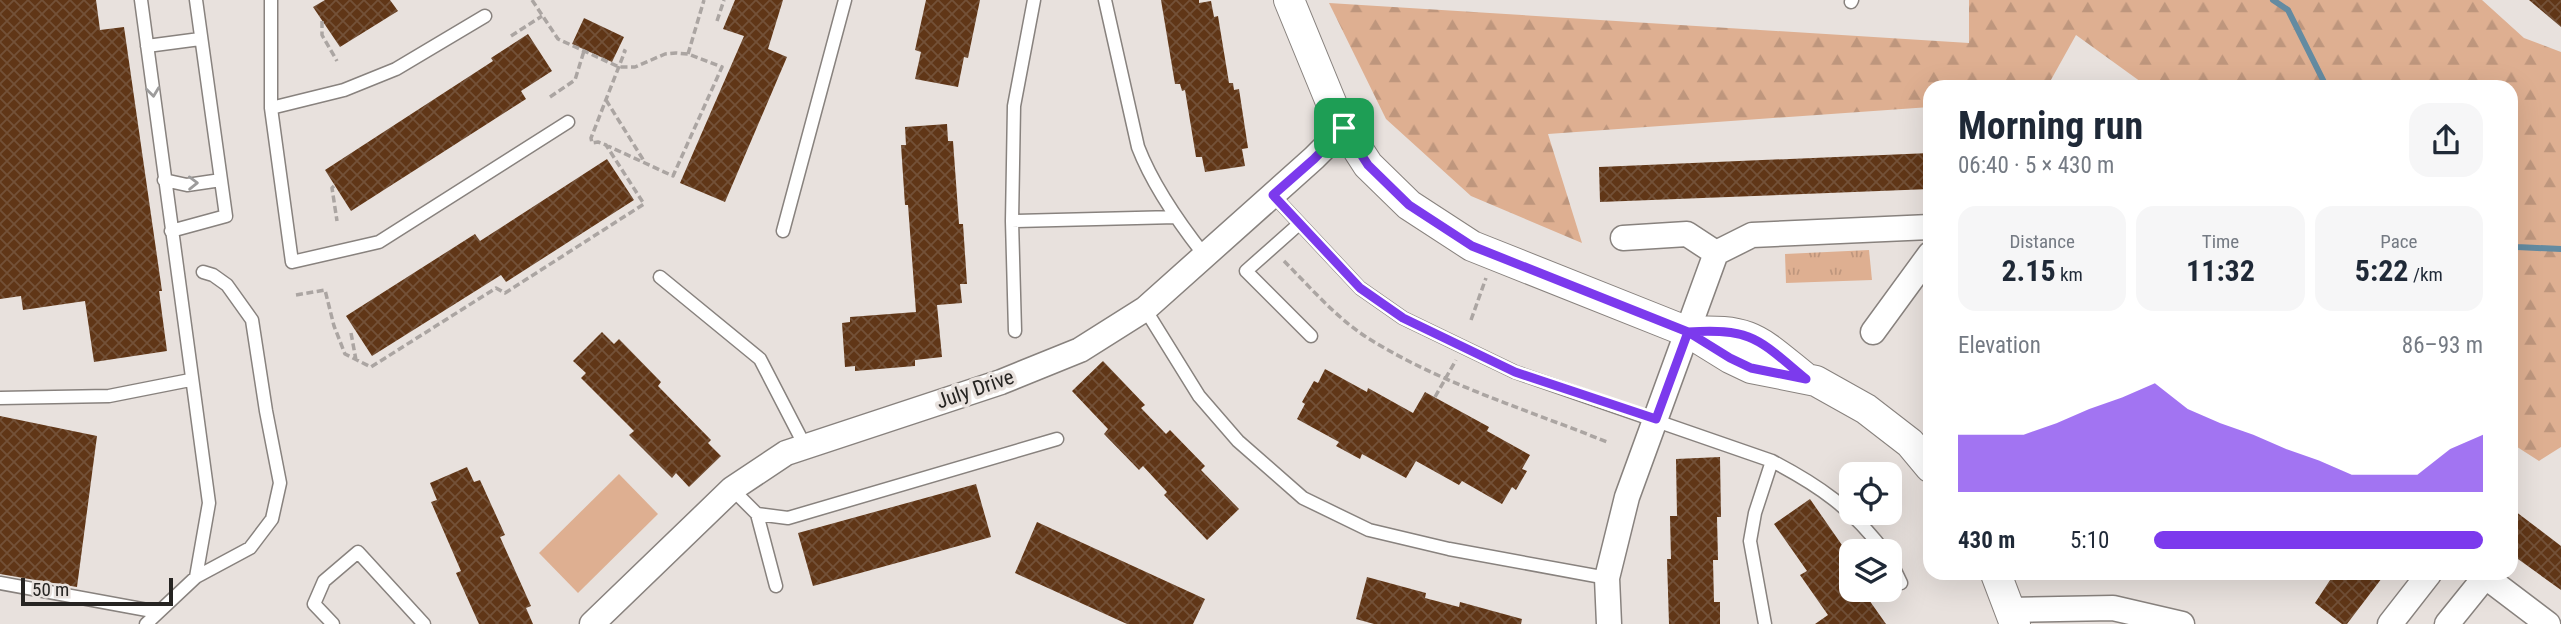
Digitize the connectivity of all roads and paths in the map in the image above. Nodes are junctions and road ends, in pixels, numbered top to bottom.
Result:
1 (141, 0) edge
2 (196, 0) edge
3 (271, 0) edge
4 (533, 0) edge
5 (704, 0) edge
6 (724, 0) edge
7 (845, 0) edge
8 (1034, 0) edge
9 (1105, 0) edge
10 (1289, 0) edge
11 (485, 16) dead end
12 (542, 16) junction
13 (322, 21) dead end
14 (717, 22) dead end
15 (511, 36) dead end
16 (200, 39) junction
17 (147, 46) junction
18 (623, 50) dead end
19 (584, 51) junction
20 (688, 54) junction
21 (337, 61) dead end
22 (619, 67) junction
23 (550, 97) dead end
24 (606, 100) junction
25 (271, 108) junction
26 (568, 122) dead end
27 (1344, 128) junction
28 (606, 145) junction
29 (644, 163) junction
30 (164, 180) junction
31 (221, 180) junction
32 (334, 186) dead end
33 (1273, 195) junction
34 (1176, 217) junction
35 (337, 221) dead end
36 (1012, 221) junction
37 (1299, 224) junction
38 (1923, 227) edge
39 (171, 231) junction
40 (783, 231) dead end
41 (1623, 238) dead end
42 (1716, 253) junction
43 (1205, 256) junction
44 (1284, 261) dead end
45 (1923, 264) edge
46 (203, 272) dead end
47 (1487, 276) dead end
48 (660, 278) dead end
49 (296, 295) dead end
50 (1145, 309) junction
51 (1471, 320) dead end
52 (1015, 331) dead end
53 (1688, 332) junction
54 (1874, 332) dead end
55 (351, 333) dead end
56 (1311, 336) dead end
57 (1457, 358) dead end
58 (356, 360) junction
59 (1445, 379) junction
60 (190, 380) junction
61 (1435, 397) dead end
62 (0, 398) edge
63 (1656, 419) junction
64 (1057, 439) dead end
65 (1607, 442) dead end
66 (805, 446) junction
67 (1923, 459) edge
68 (1772, 461) junction
69 (732, 489) junction
70 (757, 514) junction
71 (1875, 539) edge
72 (196, 577) junction
73 (1607, 578) junction
74 (1998, 580) edge
75 (2424, 580) edge
76 (2479, 580) edge
77 (2490, 580) edge
78 (0, 583) edge
79 (776, 586) dead end
80 (158, 612) junction
81 (2010, 619) edge
82 (146, 624) edge
83 (333, 624) edge
84 (424, 624) edge
85 (592, 624) edge
86 (1609, 624) edge
87 (1765, 624) edge
88 (2182, 624) edge
89 (2390, 624) edge
90 (2447, 624) edge
91 (2548, 624) edge

1 - 17 lane
2 - 16 lane
3 - 25 lane
4 - 12 path
5 - 20 path
6 - 14 path
7 - 40 lane
8 - 36 lane
9 - 34 lane
10 - 27 street
11 - 25 lane
12 - 15 path
12 - 19 path
13 - 21 path
16 - 17 lane
16 - 31 lane
17 -> 30 lane
18 - 22 path
19 - 22 path
19 - 23 path
20 - 22 path
20 - 29 path
22 - 24 path
24 - 28 path
24 - 29 path
25 - 26 lane
27 - 33 street, July Drive
27 - 53 street
28 - 29 path
28 - 58 path
30 -> 31 lane
30 - 39 lane
31 - 39 lane
32 - 35 path
33 - 37 lane
33 - 43 street, July Drive
34 - 36 lane
34 - 43 lane
36 - 52 lane
37 - 56 lane
37 - 63 lane
38 - 42 street
39 - 60 lane
41 - 42 street
42 - 53 street
43 - 50 street, July Drive
44 - 59 path
45 - 54 street
46 - 72 lane
47 - 51 path
48 - 66 lane
49 - 58 path
50 - 66 street, July Drive
50 - 73 lane
53 - 63 street
53 - 67 street
55 - 58 path
57 - 59 path
59 - 61 path
59 - 65 path
60 - 62 lane
60 - 72 lane
63 - 68 lane
63 - 73 street
64 - 70 lane
66 - 69 street, July Drive
68 - 71 lane
68 - 87 lane
69 - 70 lane
69 - 85 street, July Drive
70 - 79 lane
72 - 80 lane
73 - 86 street
74 - 81 street
75 - 89 street
76 - 90 street
77 - 91 street
78 - 80 lane
80 - 82 lane
81 - 88 street
83 - 84 lane

